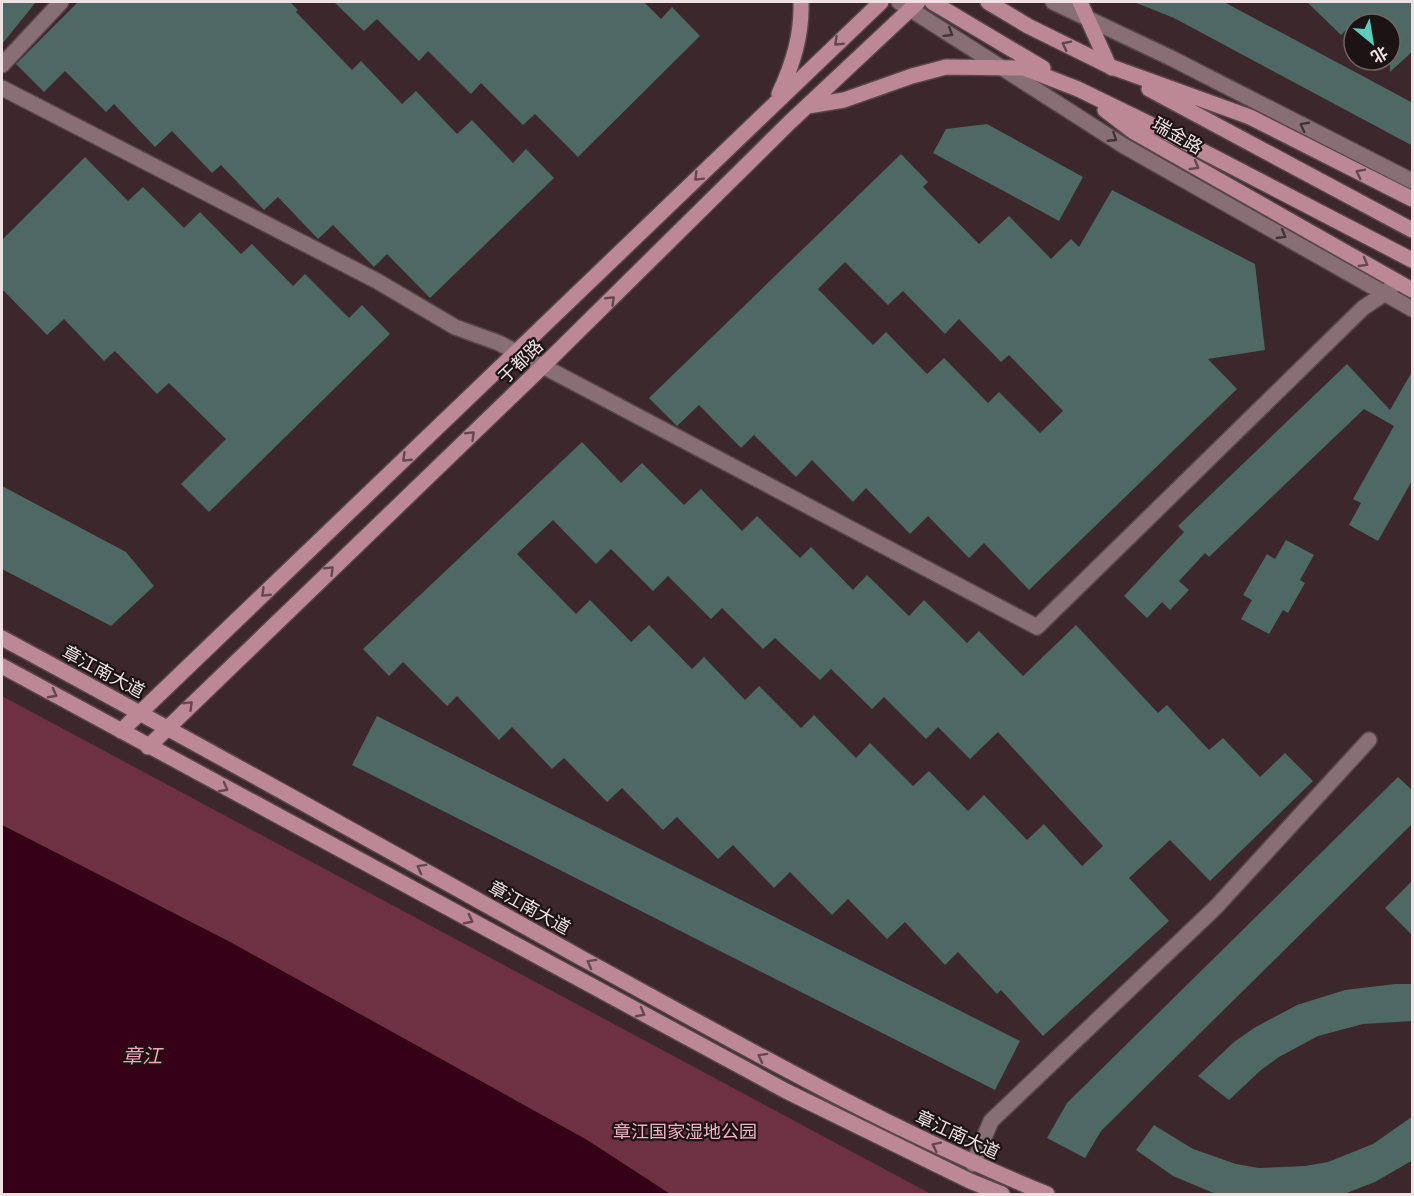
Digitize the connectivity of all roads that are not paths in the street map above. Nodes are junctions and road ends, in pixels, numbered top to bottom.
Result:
1 (61, 2) edge
2 (801, 2) edge
3 (881, 2) edge
4 (932, 2) edge
5 (988, 2) edge
6 (1053, 2) edge
7 (1080, 2) edge
8 (909, 4) edge
9 (1088, 20) junction
10 (2, 65) edge
11 (1109, 66) junction
12 (1003, 67) junction
13 (2, 88) edge
14 (1078, 89) junction
15 (775, 102) junction
16 (808, 106) junction
17 (1413, 182) edge
18 (1413, 199) edge
19 (1413, 230) edge
20 (1413, 260) edge
21 (1397, 282) junction
22 (1413, 290) edge
23 (1384, 294) junction
24 (1413, 309) edge
25 (517, 353) junction
26 (542, 367) junction
27 (2, 638) edge
28 (2, 666) edge
29 (140, 712) junction
30 (166, 728) junction
31 (121, 731) junction
32 (1369, 740) dead end
33 (148, 747) junction
34 (973, 1164) junction
35 (1002, 1194) edge
36 (1047, 1194) edge

1 - 10 street
2 - 15 main road
3 -> 15 main road, 于都路
4 - 14 main road, 瑞金路
11 -> 5 main road, 瑞金路
6 - 9 street
7 - 9 main road
8 -> 12 street
8 - 16 main road, 于都路
9 - 11 main road
17 -> 9 street
18 -> 11 main road, 瑞金路
11 - 19 main road
12 - 14 main road
12 - 16 main road
12 -> 23 street
13 - 25 street
14 - 20 main road
14 -> 21 main road, 瑞金路
15 -> 25 main road, 于都路
26 -> 16 main road, 于都路
21 - 22 main road, 瑞金路
21 - 23 street
23 - 24 street
23 - 26 street
25 - 26 street
25 -> 29 main road, 于都路
30 -> 26 main road, 于都路
27 - 29 main road, 章江南大道
28 -> 31 main road, 章江南大道
29 - 30 main road, 章江南大道
29 - 31 main road, 于都路
30 - 33 main road, 于都路
34 -> 30 main road, 章江南大道
31 - 33 main road, 章江南大道
32 - 34 street
33 -> 35 main road, 章江南大道
34 - 36 main road, 章江南大道

